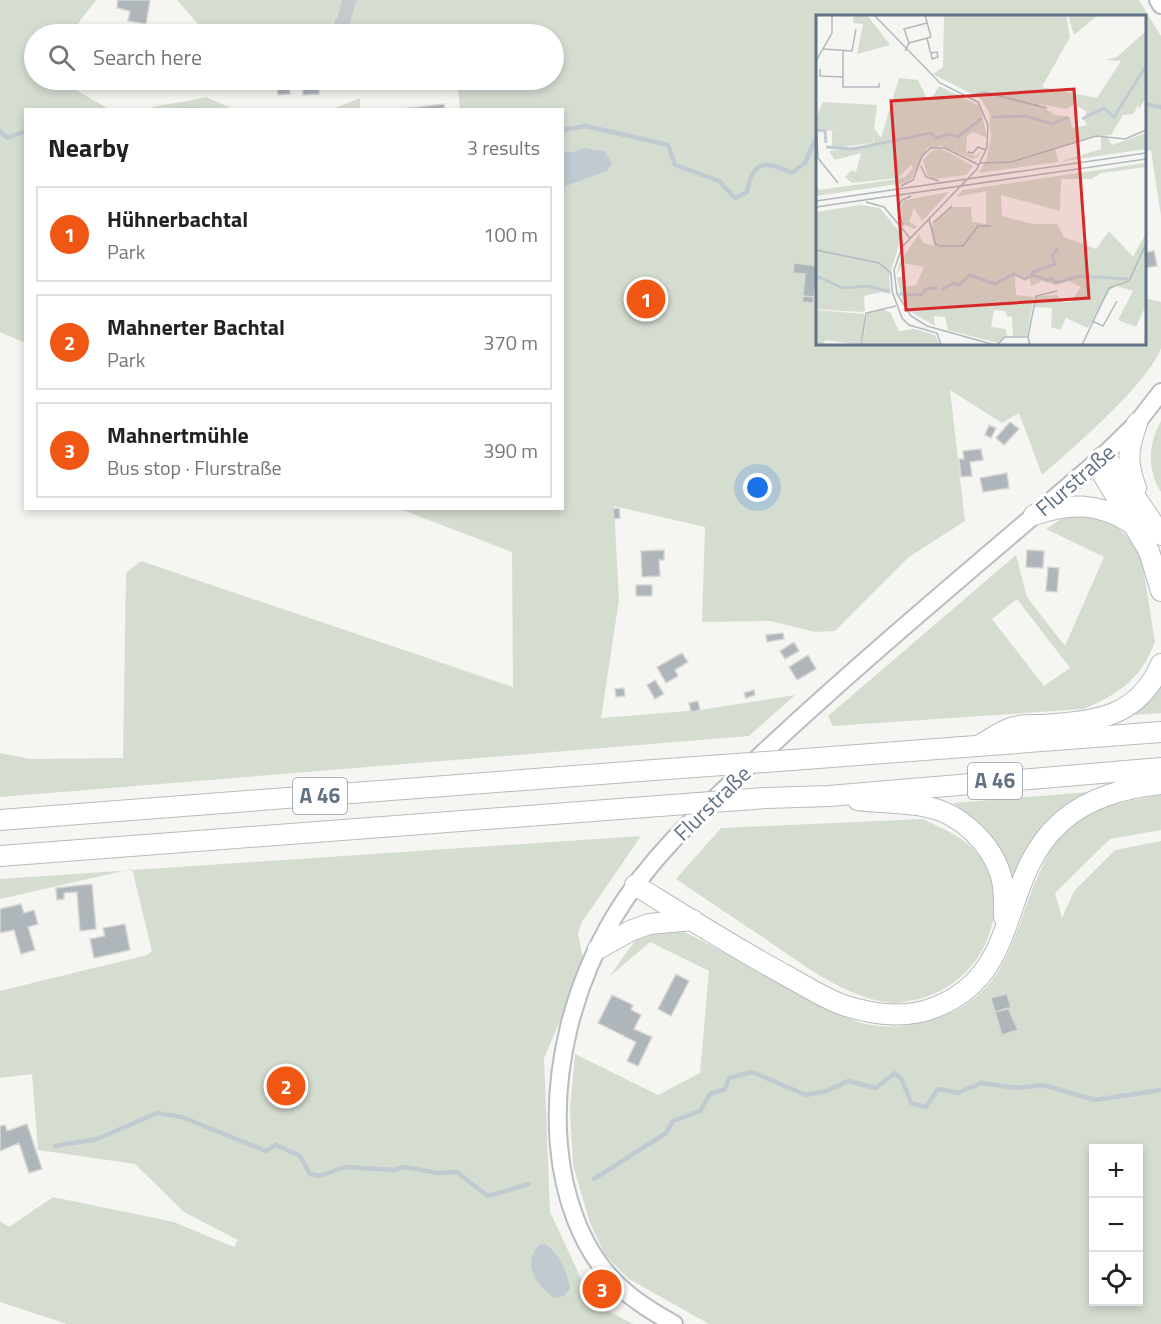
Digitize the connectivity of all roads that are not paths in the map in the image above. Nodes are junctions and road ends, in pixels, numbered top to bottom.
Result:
1 (349, 0) edge
2 (1158, 0) edge
3 (1161, 5) edge
4 (341, 24) edge
5 (1161, 392) edge
6 (1137, 423) junction
7 (1099, 460) junction
8 (1143, 507) junction
9 (1034, 515) junction
10 (1136, 526) junction
11 (1161, 535) edge
12 (1161, 591) edge
13 (1161, 664) edge
14 (1161, 732) edge
15 (974, 747) junction
16 (1161, 768) edge
17 (1161, 784) edge
18 (829, 796) junction
19 (0, 820) edge
20 (0, 856) edge
21 (634, 885) junction
22 (693, 921) junction
23 (1004, 930) junction
24 (598, 949) junction
25 (672, 1323) edge

1 - 4 street
2 - 3 main road
5 - 6 main road, Flurstraße
6 - 7 main road, Flurstraße
6 - 8 highway
7 - 8 highway
7 - 9 main road, Flurstraße
7 - 10 highway
8 - 11 highway
9 - 10 highway
9 - 21 main road, Flurstraße
10 - 12 highway
13 - 15 highway
14 - 15 highway, A 46
15 - 19 highway, A 46, bridge
16 - 18 highway, A 46
17 - 23 highway
18 - 20 highway, A 46, bridge
18 - 23 highway
21 - 22 highway
21 - 24 main road, Flurstraße
22 - 23 highway
22 - 24 highway
24 - 25 main road, Flurstraße

